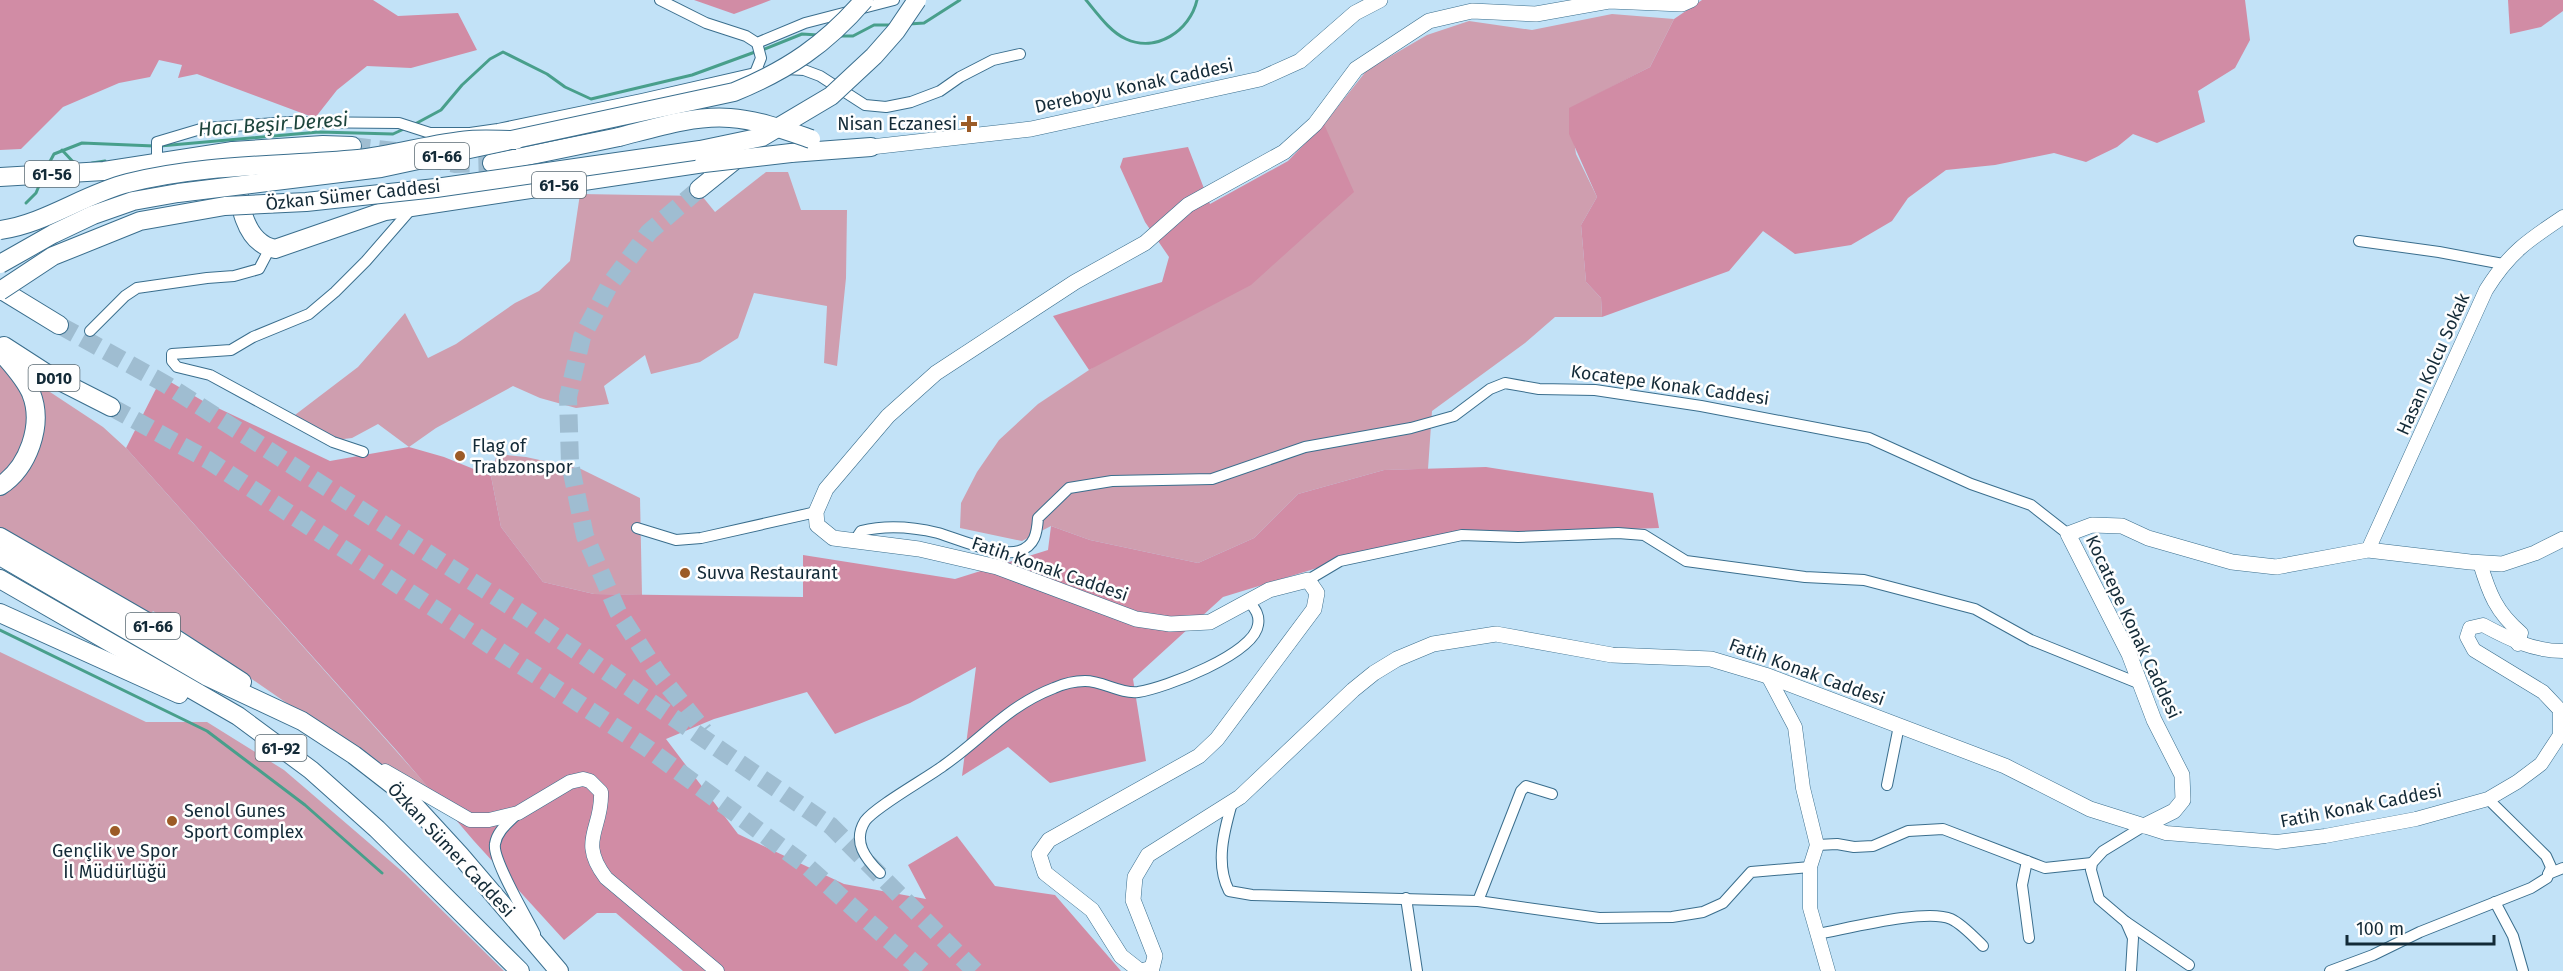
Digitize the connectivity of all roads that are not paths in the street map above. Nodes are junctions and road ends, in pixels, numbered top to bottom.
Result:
1 (660, 0) edge
2 (864, 0) edge
3 (894, 0) edge
4 (917, 0) edge
5 (1380, 0) edge
6 (1691, 0) edge
7 (757, 43) junction
8 (1020, 54) dead end
9 (755, 73) junction
10 (762, 137) junction
11 (516, 141) junction
12 (352, 146) tunnel mouth
13 (872, 147) junction
14 (233, 151) junction
15 (157, 153) junction
16 (492, 163) tunnel mouth
17 (0, 177) edge
18 (699, 189) tunnel mouth
19 (413, 207) junction
20 (2563, 217) edge
21 (0, 230) edge
22 (2359, 241) dead end
23 (270, 248) junction
24 (0, 264) edge
25 (2503, 264) junction
26 (0, 290) edge
27 (59, 325) tunnel mouth
28 (90, 331) dead end
29 (0, 343) edge
30 (0, 351) edge
31 (111, 407) tunnel mouth
32 (363, 452) dead end
33 (0, 486) edge
34 (816, 513) junction
35 (637, 528) dead end
36 (2068, 534) junction
37 (0, 537) edge
38 (2563, 539) edge
39 (855, 540) junction
40 (2368, 550) junction
41 (0, 556) edge
42 (2480, 563) junction
43 (0, 579) edge
44 (1308, 580) junction
45 (1249, 601) junction
46 (0, 612) edge
47 (2518, 644) junction
48 (2563, 651) edge
49 (1768, 676) junction
50 (2138, 683) junction
51 (302, 721) junction
52 (1899, 726) junction
53 (354, 755) junction
54 (311, 770) junction
55 (1887, 785) dead end
56 (1552, 794) dead end
57 (2488, 799) junction
58 (1232, 803) junction
59 (518, 813) junction
60 (2144, 826) junction
61 (1817, 844) junction
62 (2027, 861) junction
63 (2092, 862) junction
64 (1810, 867) junction
65 (2563, 868) edge
66 (880, 873) dead end
67 (2548, 874) junction
68 (1406, 898) junction
69 (1478, 901) junction
70 (2495, 902) junction
71 (2126, 922) junction
72 (1817, 934) junction
73 (2029, 938) dead end
74 (1983, 946) dead end
75 (554, 965) edge
76 (2189, 965) dead end
77 (520, 971) edge
78 (717, 971) edge
79 (1141, 971) edge
80 (1418, 971) edge
81 (1828, 971) edge
82 (2131, 971) edge
83 (2330, 971) edge
84 (2523, 971) edge

1 - 7 street
2 - 11 main road, Özkan Sümer Caddesi / 61-66, bridge
3 - 7 street
4 - 10 main road, Özkan Sümer Caddesi / 61-66, bridge
5 - 13 main road, Dereboyu Konak Caddesi / 61-56
6 - 34 main road
7 - 9 street
8 - 9 street
9 - 15 street
10 - 18 main road
10 - 26 main road, Özkan Sümer Caddesi / 61-66, bridge
11 - 21 main road, bridge
11 - 24 main road, Özkan Sümer Caddesi / 61-66, bridge
12 - 14 main road, 61-56
13 - 16 main road, 61-56, bridge
13 - 19 main road, 61-56, bridge
14 - 15 main road, 61-56
14 - 23 main road
15 - 17 main road, 61-56
19 - 23 main road, 61-56
19 - 32 street
20 - 25 street, Hasan Kolcu Sokak
22 - 25 street
23 - 28 street
25 - 40 street, Hasan Kolcu Sokak
26 - 27 main road
29 - 31 main road, D010
30 - 33 main road
34 - 35 street
34 - 39 main road, Fatih Konak Caddesi
36 - 39 street, Kocatepe Konak Caddesi
36 - 40 main road
36 - 50 main road, Kocatepe Konak Caddesi
37 - 51 main road, Özkan Sümer Caddesi / 61-66
38 - 42 main road
39 - 45 main road, Fatih Konak Caddesi
40 - 42 main road
41 - 51 main road, Özkan Sümer Caddesi / 61-92
42 - 47 street
43 - 54 main road, Özkan Sümer Caddesi / 61-92
44 - 45 main road, Fatih Konak Caddesi
44 - 50 street
44 - 79 main road, Fatih Konak Caddesi
45 - 66 street
46 - 54 main road, Özkan Sümer Caddesi / 61-92
47 - 48 street
47 - 57 street, Fatih Konak Caddesi
49 - 52 main road, Fatih Konak Caddesi
49 - 58 main road, Fatih Konak Caddesi
49 - 61 street
50 - 60 main road, Kocatepe Konak Caddesi
51 - 53 main road, Özkan Sümer Caddesi / 61-92
52 - 55 street
52 - 60 main road, Fatih Konak Caddesi
53 - 59 street
53 - 75 main road, Özkan Sümer Caddesi / 61-92
54 - 77 main road, Özkan Sümer Caddesi / 61-92
56 - 69 street
57 - 60 street, Fatih Konak Caddesi
57 - 67 street
58 - 68 street
58 - 79 main road, Fatih Konak Caddesi
59 - 75 street
59 - 78 street
60 - 63 street
61 - 62 street
61 - 64 street
62 - 63 street
62 - 73 street
63 - 71 street
64 - 69 street
64 - 72 street
65 - 67 street
67 - 70 street
68 - 69 street
68 - 80 street
70 - 83 street
70 - 84 street
71 - 76 street
71 - 82 street
72 - 74 street
72 - 81 street

